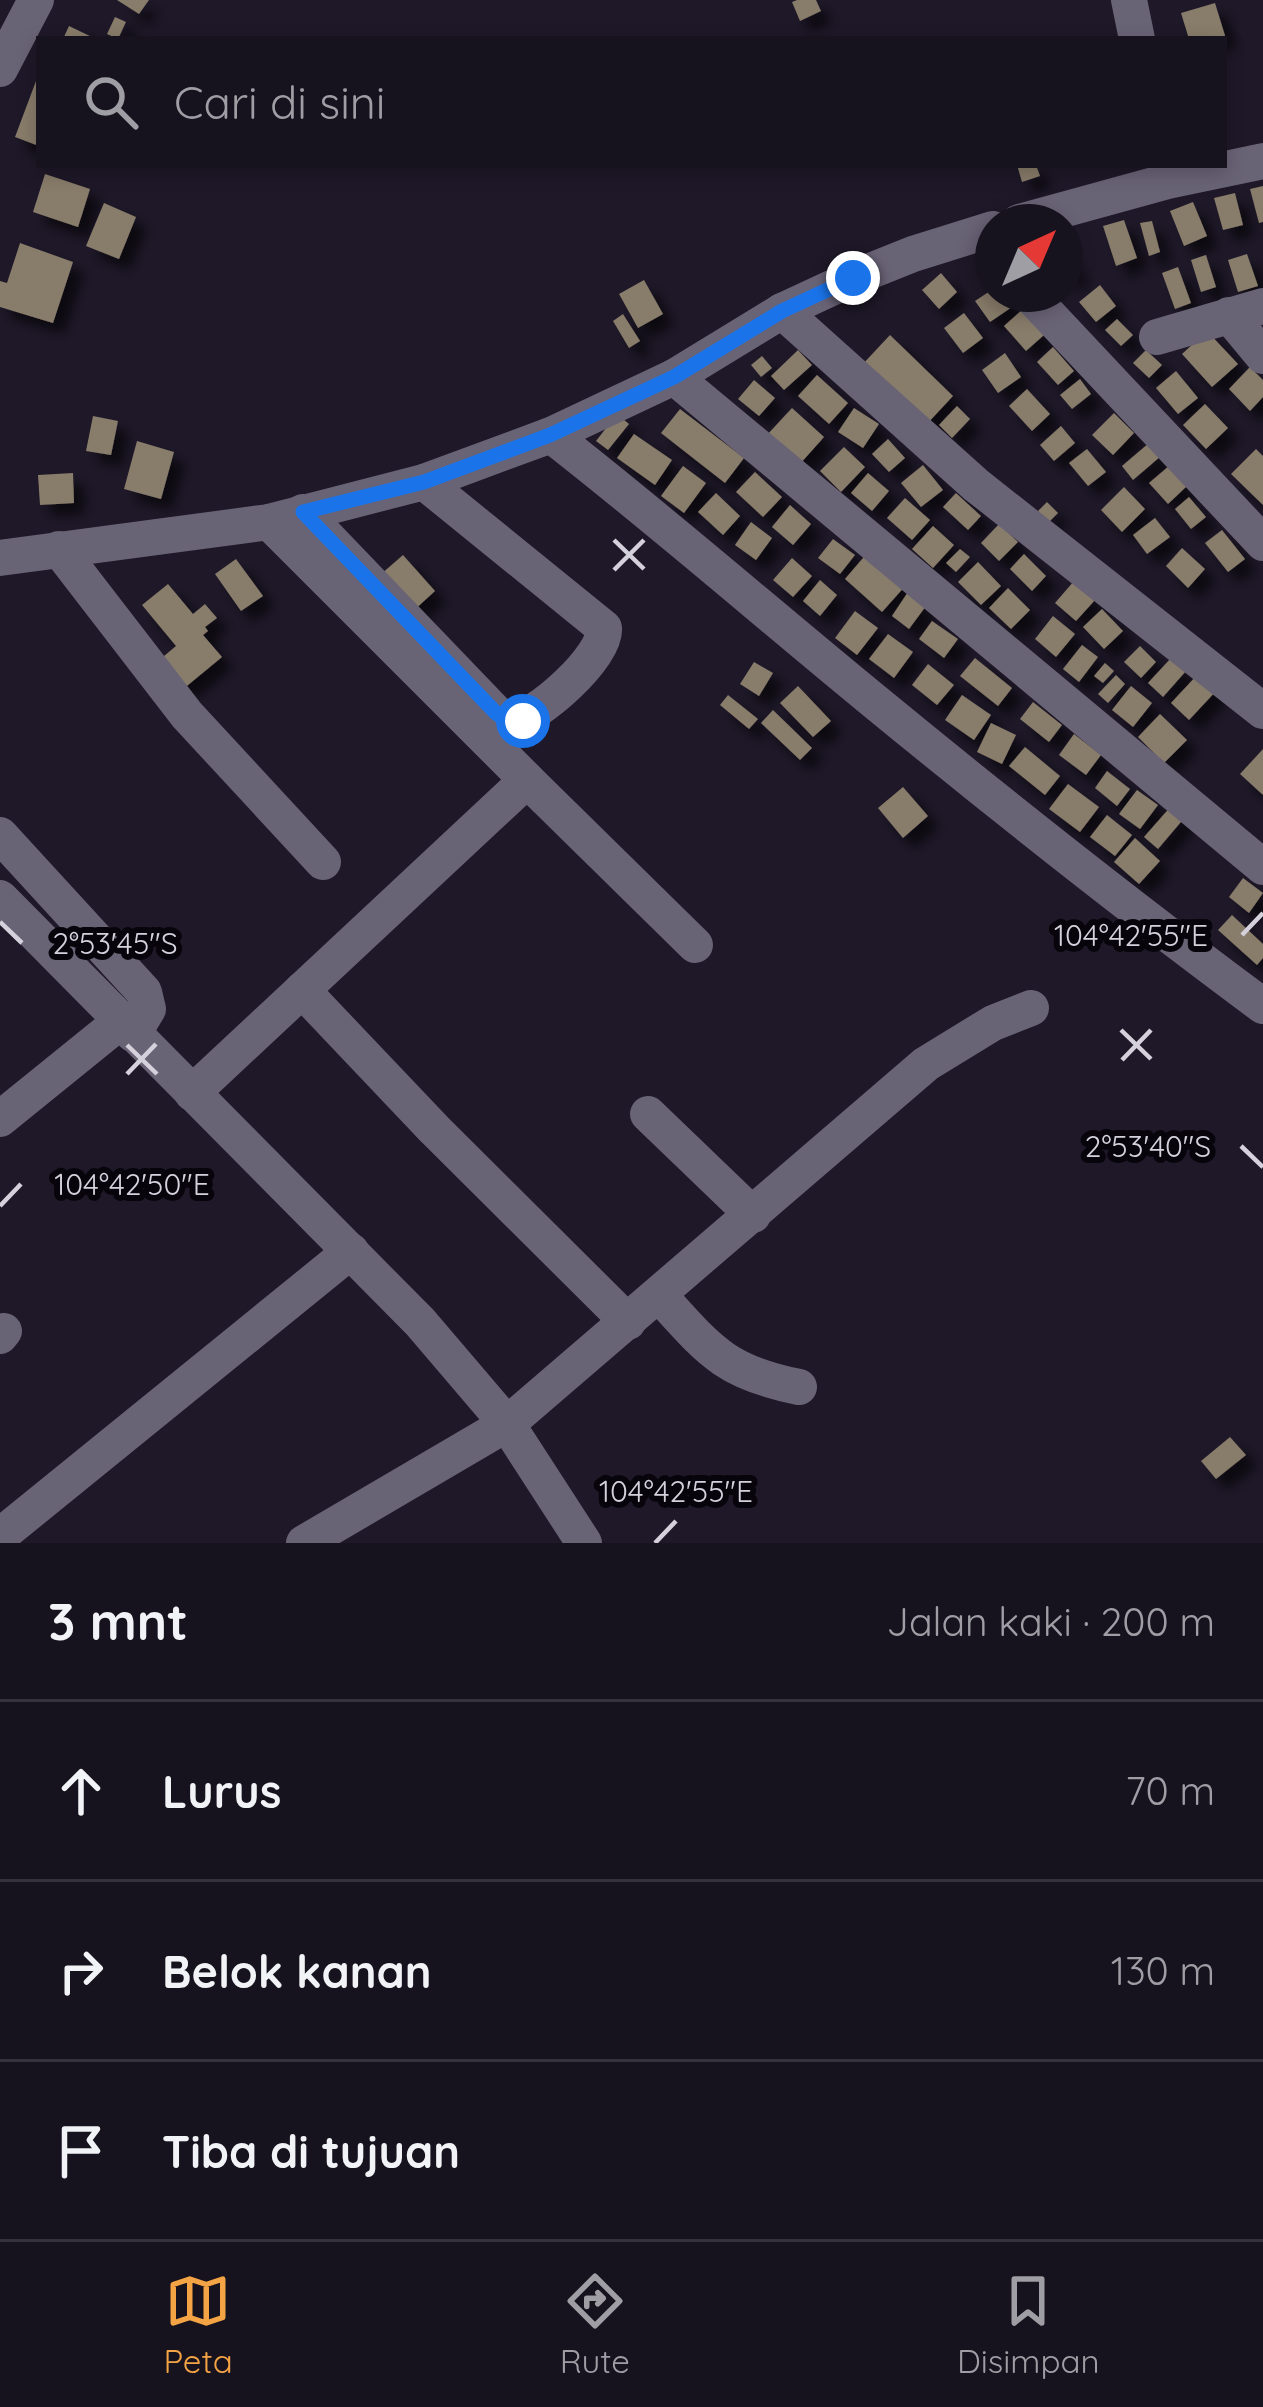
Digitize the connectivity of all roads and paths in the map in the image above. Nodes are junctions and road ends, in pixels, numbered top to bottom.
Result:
1 (1129, 0) edge
2 (18, 19) edge
3 (1136, 36) edge
4 (0, 68) edge
5 (1263, 161) edge
6 (1227, 166) edge
7 (1207, 168) edge
8 (1167, 173) edge
9 (1073, 204) edge
10 (975, 242) edge
11 (1246, 310) edge
12 (782, 311) junction
13 (1046, 312) edge
14 (1157, 337) dead end
15 (1263, 356) edge
16 (674, 377) junction
17 (550, 435) junction
18 (424, 482) junction
19 (286, 517) junction
20 (1263, 544) edge
21 (59, 549) junction
22 (0, 558) edge
23 (1263, 711) edge
24 (527, 780) junction
25 (0, 836) edge
26 (323, 862) dead end
27 (1263, 867) edge
28 (0, 898) edge
29 (695, 945) dead end
30 (302, 989) junction
31 (1263, 1006) edge
32 (1031, 1008) dead end
33 (127, 1028) junction
34 (192, 1093) junction
35 (648, 1114) dead end
36 (0, 1119) edge
37 (753, 1215) junction
38 (351, 1251) junction
39 (659, 1295) junction
40 (628, 1322) junction
41 (799, 1387) dead end
42 (507, 1424) junction
43 (0, 1536) edge
44 (304, 1543) edge
45 (584, 1543) edge

1 - 3 street
2 - 4 street
5 - 6 street
7 - 8 street
8 - 9 street
10 - 12 street
11 - 14 street
11 - 15 street
12 - 16 street
12 - 23 street
13 - 20 street
16 - 17 street
16 - 27 street
17 - 18 street
17 - 31 street
18 - 19 street
18 - 19 street
19 - 21 street
19 - 24 street
21 - 22 street
21 - 26 street
24 - 29 street
24 - 30 street
25 - 33 street
28 - 33 street
30 - 34 street
30 - 40 street
32 - 37 street
33 - 34 street
33 - 36 street
34 - 38 street
35 - 37 street
37 - 39 street
38 - 42 street
38 - 43 street
39 - 40 street
39 - 41 street
40 - 42 street
42 - 44 street
42 - 45 street

